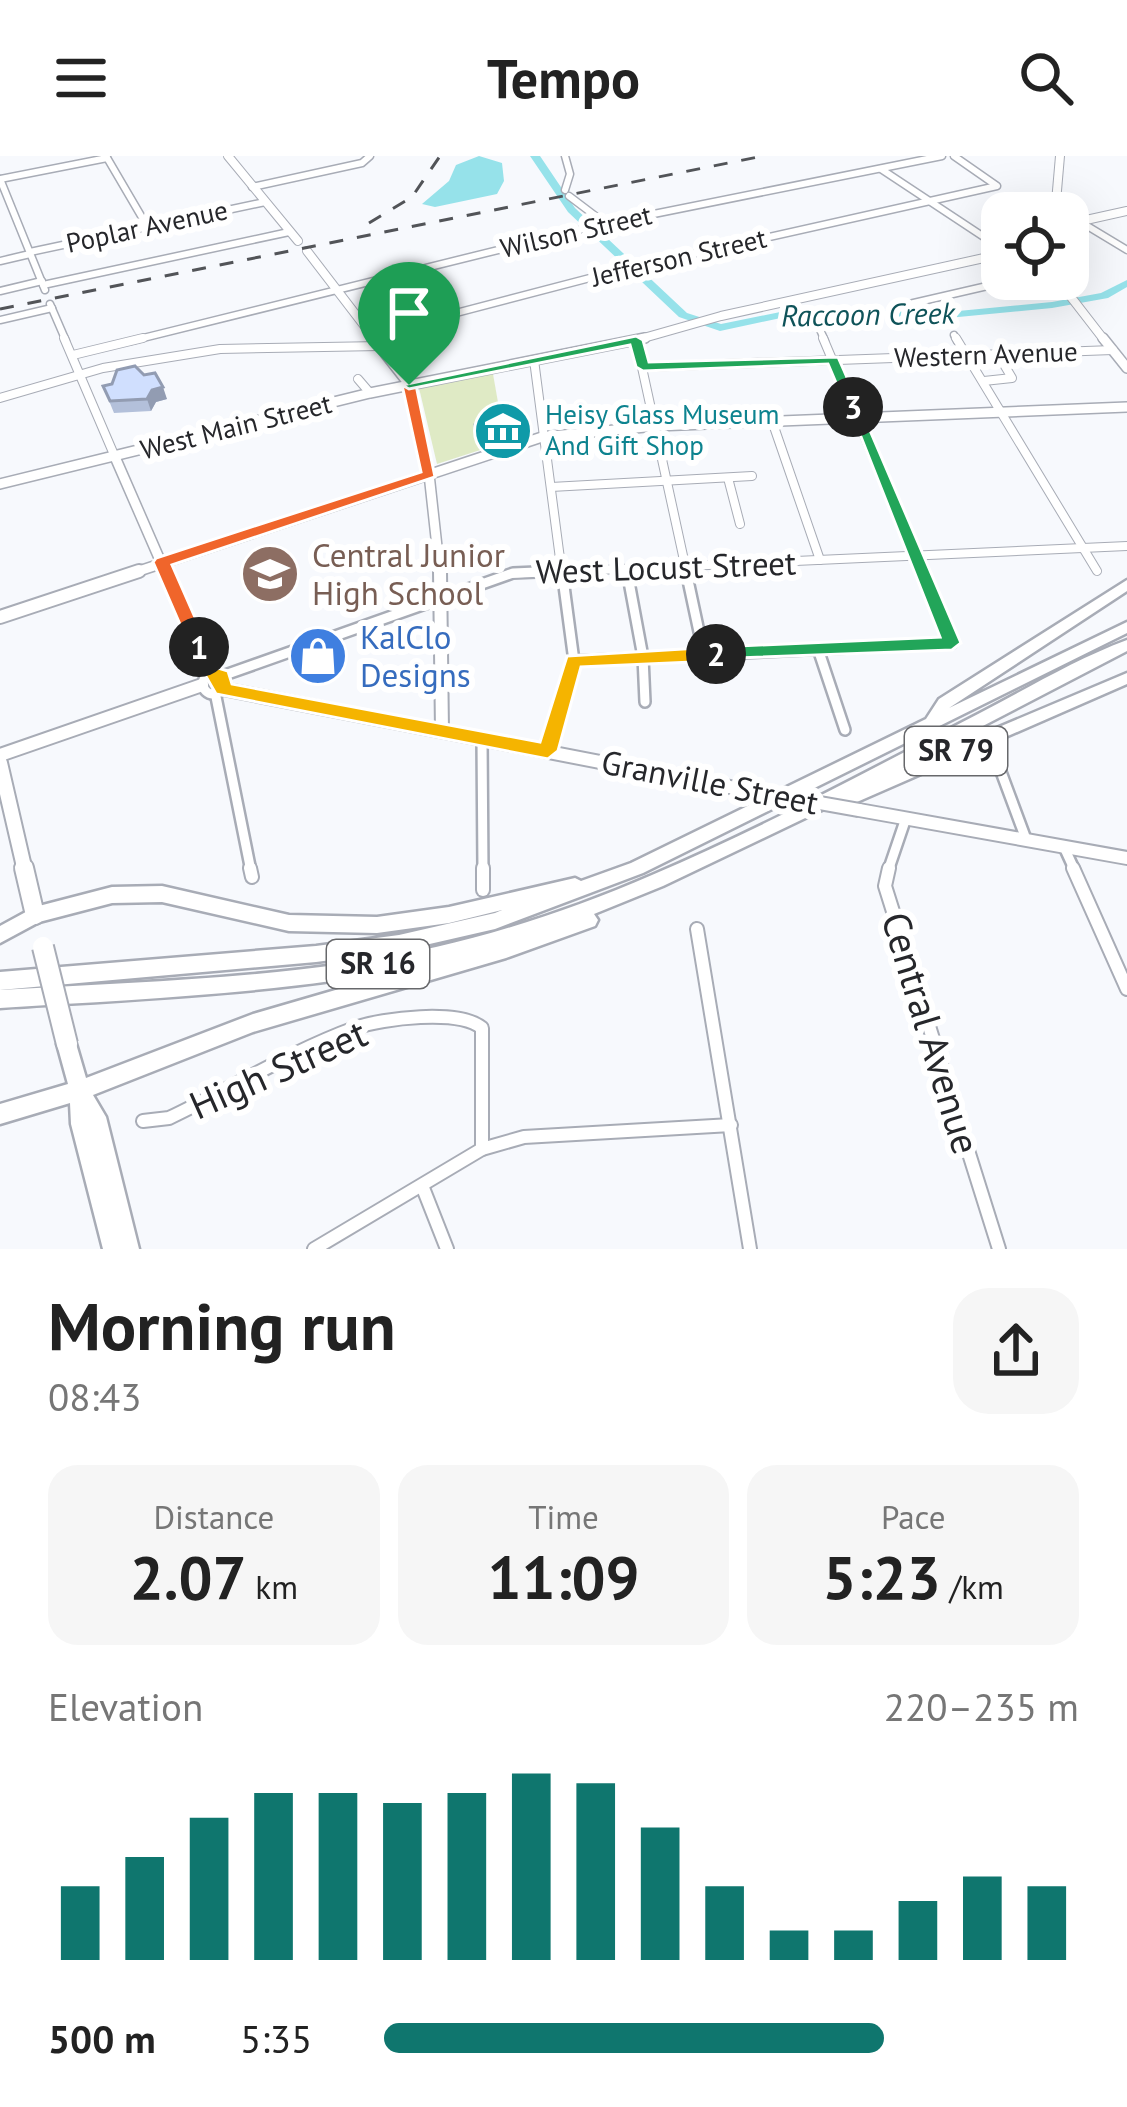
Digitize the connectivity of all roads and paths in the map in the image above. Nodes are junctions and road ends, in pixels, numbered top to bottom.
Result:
1 (228, 156) edge
2 (370, 156) edge
3 (565, 156) edge
4 (942, 156) edge
5 (954, 156) edge
6 (1060, 156) edge
7 (107, 157) edge
8 (880, 168) junction
9 (0, 179) edge
10 (252, 187) junction
11 (1057, 192) edge
12 (265, 202) junction
13 (932, 202) junction
14 (1127, 211) edge
15 (1089, 219) edge
16 (602, 225) junction
17 (147, 226) junction
18 (1089, 227) edge
19 (290, 232) junction
20 (981, 236) edge
21 (1127, 236) edge
22 (1110, 240) junction
23 (298, 241) dead end
24 (1127, 250) edge
25 (307, 251) dead end
26 (30, 253) junction
27 (981, 256) edge
28 (0, 261) edge
29 (43, 285) junction
30 (981, 287) edge
31 (0, 290) edge
32 (338, 290) junction
33 (1074, 300) edge
34 (905, 304) dead end
35 (0, 320) edge
36 (818, 325) dead end
37 (372, 335) junction
38 (954, 335) dead end
39 (636, 340) junction
40 (380, 346) junction
41 (1113, 350) junction
42 (73, 355) junction
43 (999, 356) junction
44 (969, 357) junction
45 (833, 360) junction
46 (534, 361) junction
47 (643, 367) junction
48 (1127, 368) edge
49 (82, 375) junction
50 (358, 379) dead end
51 (984, 381) junction
52 (409, 385) junction
53 (370, 393) junction
54 (0, 398) edge
55 (1127, 407) edge
56 (1002, 412) junction
57 (857, 418) junction
58 (772, 421) junction
59 (656, 426) junction
60 (542, 436) junction
61 (116, 457) junction
62 (429, 474) junction
63 (752, 476) dead end
64 (728, 478) junction
65 (667, 481) junction
66 (551, 487) junction
67 (0, 489) edge
68 (740, 524) dead end
69 (1127, 546) edge
70 (1084, 548) junction
71 (916, 556) junction
72 (820, 560) junction
73 (162, 562) junction
74 (685, 566) junction
75 (627, 569) junction
76 (1097, 571) dead end
77 (564, 572) junction
78 (1127, 585) edge
79 (443, 596) junction
80 (0, 612) edge
81 (1127, 615) edge
82 (1127, 627) edge
83 (1127, 645) edge
84 (818, 650) junction
85 (1070, 652) junction
86 (704, 655) junction
87 (643, 658) junction
88 (574, 661) junction
89 (1127, 678) edge
90 (215, 683) junction
91 (1127, 688) edge
92 (1102, 689) junction
93 (645, 702) dead end
94 (927, 725) junction
95 (845, 730) dead end
96 (442, 731) junction
97 (482, 739) junction
98 (548, 751) junction
99 (0, 759) edge
100 (997, 761) dead end
101 (807, 806) junction
102 (906, 818) junction
103 (1026, 839) junction
104 (1064, 847) junction
105 (1127, 858) edge
106 (252, 877) dead end
107 (602, 883) junction
108 (642, 888) junction
109 (483, 890) dead end
110 (34, 915) junction
111 (697, 929) dead end
112 (0, 935) edge
113 (0, 980) edge
114 (1127, 989) edge
115 (0, 999) edge
116 (80, 1091) junction
117 (0, 1114) edge
118 (143, 1121) dead end
119 (731, 1125) junction
120 (482, 1149) junction
121 (423, 1188) junction
122 (114, 1249) edge
123 (128, 1249) edge
124 (314, 1249) edge
125 (447, 1249) edge
126 (750, 1249) edge
127 (999, 1249) edge

1 - 10 street
2 - 10 street, Poplar Avenue
3 - 16 street
4 - 8 street, Wilson Street
5 - 13 street, Jefferson Street
6 - 11 street
7 - 9 street
7 - 17 street
8 - 13 street
8 - 16 street, Wilson Street
9 - 26 street
10 - 12 street
12 - 17 street, Poplar Avenue
12 - 19 street
13 - 20 street
13 - 37 street, Jefferson Street
14 - 15 street
16 - 32 street, Wilson Street
17 - 26 street, Poplar Avenue
18 - 22 street
19 - 23 street
19 - 29 street
21 - 22 street
22 - 24 street
25 - 32 street
26 - 28 street, Poplar Avenue
26 - 29 street
27 - 39 street, West Main Street
29 - 31 street
30 - 34 street
32 - 37 street
32 - 42 street, Wilson Street
33 - 41 street
35 - 42 street
36 - 45 street
37 - 40 street
38 - 44 street
39 - 46 street, West Main Street
39 - 47 street
40 - 49 street
40 - 52 street
41 - 43 street, Western Avenue
41 - 48 street
42 - 49 street
43 - 44 street, Western Avenue
43 - 51 street
44 - 45 street, Western Avenue
44 - 51 street
45 - 47 street, Western Avenue
45 - 57 street
46 - 52 street, West Main Street
46 - 60 street
47 - 59 street
49 - 54 street
49 - 61 street
50 - 53 street
51 - 56 street
52 - 53 street, West Main Street
52 - 62 street
53 - 61 street, West Main Street
55 - 56 street
56 - 57 street
56 - 70 street
57 - 58 street
57 - 71 street
58 - 59 street
58 - 72 street
59 - 60 street
59 - 65 street
60 - 62 street
60 - 66 street
61 - 67 street, West Main Street
61 - 73 street
62 - 73 street
62 - 79 street
63 - 64 street
64 - 65 street
64 - 68 street
65 - 66 street
65 - 74 street
66 - 77 street
69 - 70 street, West Locust Street
70 - 71 street, West Locust Street
70 - 76 street
71 - 72 street, West Locust Street
71 - 84 street
72 - 74 street, West Locust Street
73 - 80 street
73 - 90 street
74 - 75 street, West Locust Street
74 - 86 street
75 - 77 street, West Locust Street
75 - 87 street
77 - 79 street, West Locust Street
77 - 88 street
78 - 94 highway
79 - 90 street, West Locust Street
79 - 96 street
81 - 85 highway
82 - 85 highway, SR 16
83 - 101 highway, SR 16
84 - 86 street
84 - 95 street
85 - 94 highway, SR 16
86 - 87 street
87 - 88 street
87 - 93 street
88 - 98 street
89 - 92 highway, SR 79
90 - 96 street, Granville Street
90 - 99 street, West Locust Street
90 - 106 street
91 - 92 highway
92 - 101 highway, SR 79
94 - 107 highway, SR 16
96 - 97 street, Granville Street
97 - 98 street, Granville Street
97 - 109 street
98 - 102 street, Granville Street, bridge
99 - 110 main road
100 - 103 street
101 - 108 highway, SR 16
102 - 103 street, Granville Street
102 - 127 street, Central Avenue
103 - 104 street, Granville Street
104 - 105 street, Granville Street
104 - 114 street
107 - 110 highway
107 - 113 highway, SR 16
108 - 115 highway, SR 16
108 - 116 highway
110 - 112 highway
110 - 116 highway, bridge
111 - 119 street
116 - 117 highway
116 - 122 highway
116 - 123 highway
118 - 120 street, High Street
119 - 120 street
119 - 126 street
120 - 121 street
121 - 124 street
121 - 125 street

